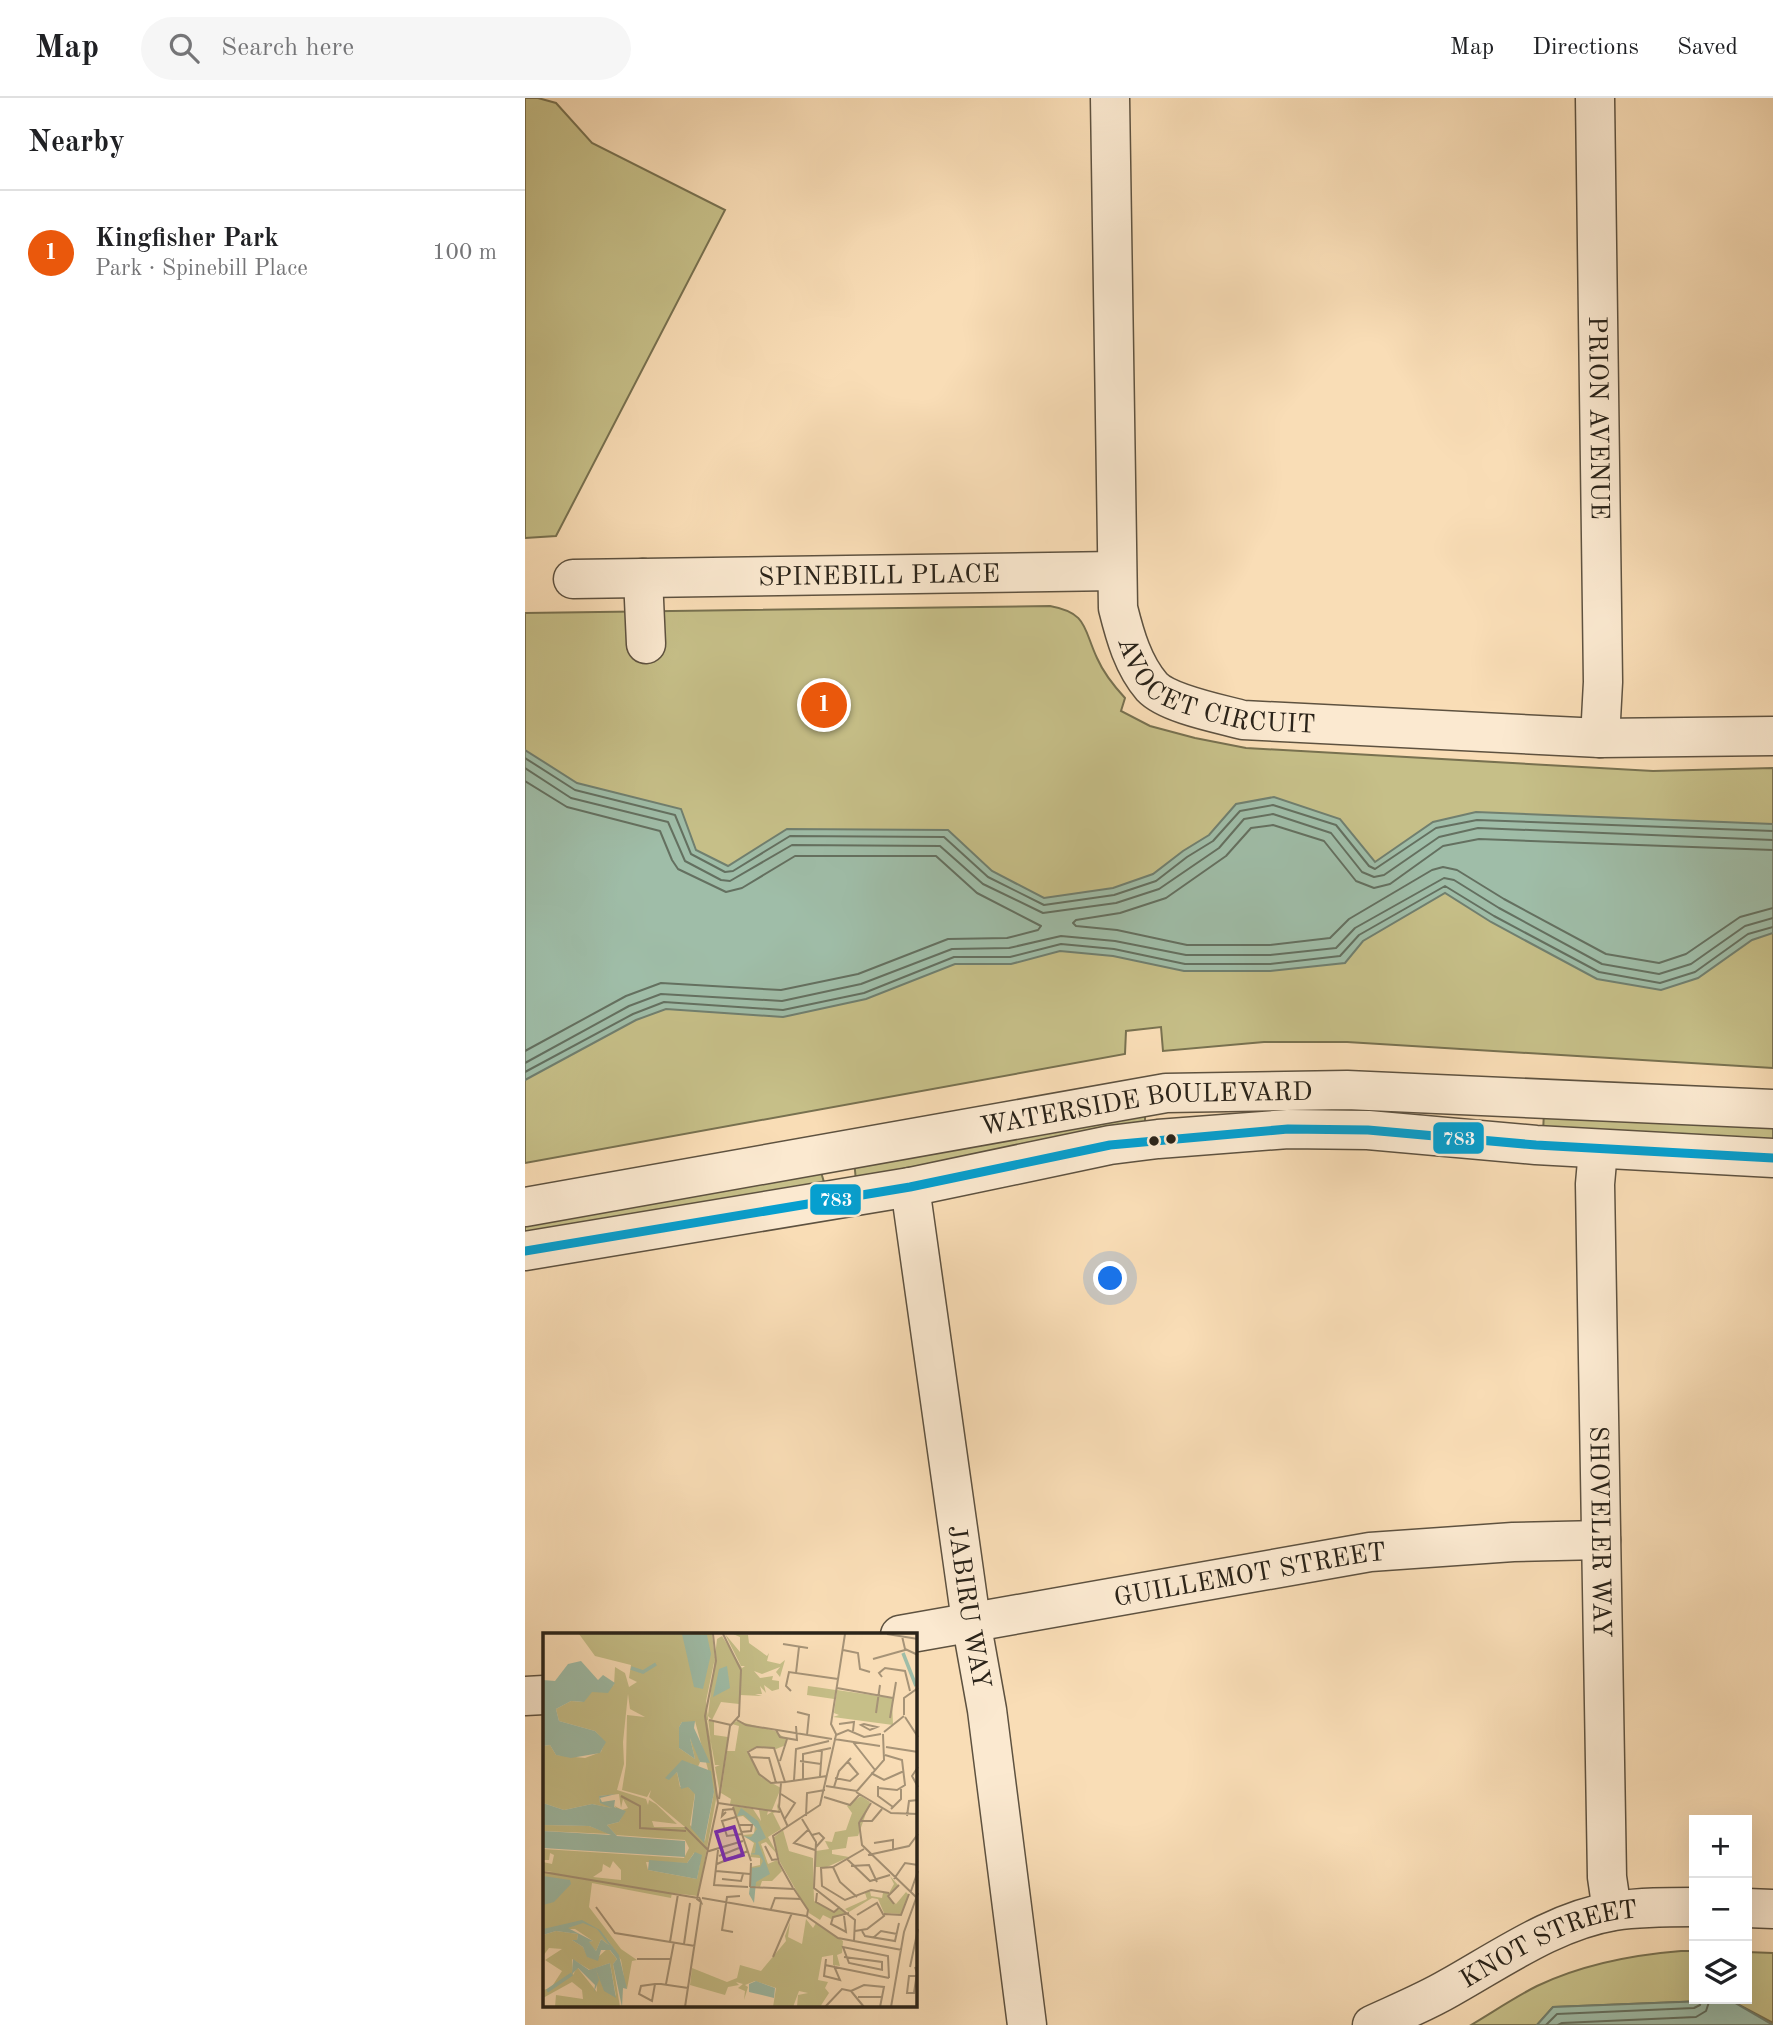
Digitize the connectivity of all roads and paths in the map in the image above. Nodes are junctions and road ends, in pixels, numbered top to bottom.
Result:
1 (1110, 98) edge
2 (1595, 98) edge
3 (1116, 571) junction
4 (643, 578) junction
5 (573, 579) dead end
6 (646, 644) dead end
7 (1773, 736) edge
8 (1600, 738) junction
9 (1773, 1109) edge
10 (1598, 1150) junction
11 (1773, 1158) edge
12 (910, 1187) junction
13 (525, 1207) edge
14 (525, 1251) edge
15 (1601, 1540) junction
16 (971, 1621) junction
17 (910, 1633) edge
18 (543, 1695) edge
19 (525, 1696) edge
20 (1689, 1907) edge
21 (1752, 1908) edge
22 (1773, 1909) edge
23 (1612, 1912) junction
24 (1027, 2025) edge
25 (1372, 2025) edge

1 - 3 street, AVOCET CIRCUIT
2 - 8 street, PRION AVENUE
3 - 4 street, SPINEBILL PLACE
3 - 8 street, AVOCET CIRCUIT
4 - 5 street, SPINEBILL PLACE
4 - 6 street
7 - 8 street, AVOCET CIRCUIT
9 - 13 street, WATERSIDE BOULEVARD
10 - 11 street, WATERSIDE BOULEVARD
10 - 12 street, WATERSIDE BOULEVARD
10 - 15 street, SHOVELER WAY
12 - 14 street, WATERSIDE BOULEVARD
12 - 16 street, JABIRU WAY
15 - 16 street, GUILLEMOT STREET
15 - 23 street, SHOVELER WAY
16 - 17 street, GUILLEMOT STREET
16 - 24 street, JABIRU WAY
18 - 19 street
20 - 23 street, KNOT STREET
21 - 22 street
23 - 25 street, KNOT STREET

